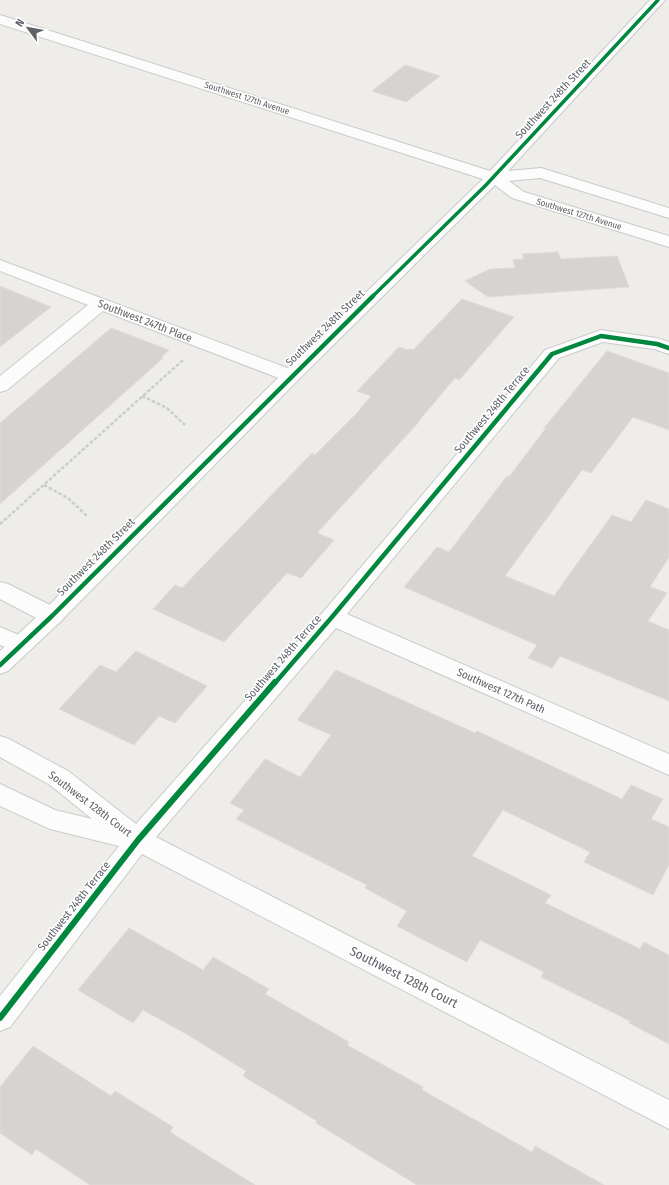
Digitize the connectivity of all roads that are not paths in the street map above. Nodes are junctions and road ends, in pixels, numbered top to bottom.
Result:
1 (658, 0) edge
2 (0, 19) edge
3 (494, 177) junction
4 (669, 213) edge
5 (669, 242) edge
6 (0, 265) edge
7 (101, 304) junction
8 (669, 348) edge
9 (291, 376) junction
10 (0, 386) edge
11 (0, 590) edge
12 (52, 616) junction
13 (332, 617) junction
14 (0, 635) edge
15 (20, 645) junction
16 (0, 665) edge
17 (0, 746) edge
18 (669, 765) edge
19 (0, 794) edge
20 (138, 840) junction
21 (0, 1018) edge
22 (669, 1115) edge

1 - 3 street, Southwest 248th Street
2 - 3 street, Southwest 127th Avenue
3 - 4 street, Southwest 127th Avenue
3 - 5 street, Southwest 127th Avenue
3 - 9 street, Southwest 248th Street
6 - 7 street, Southwest 247th Place
7 - 9 street, Southwest 247th Place
7 - 10 street
8 - 13 street, Southwest 248th Terrace
9 - 12 street, Southwest 248th Street
11 - 12 street
12 - 15 street, Southwest 248th Street
13 - 18 street, Southwest 127th Path
13 - 20 street, Southwest 248th Terrace
14 - 15 street
15 - 16 street, Southwest 248th Street
17 - 20 street, Southwest 128th Court
19 - 20 street, Southwest 128th Court
20 - 21 street, Southwest 248th Terrace
20 - 22 street, Southwest 128th Court

